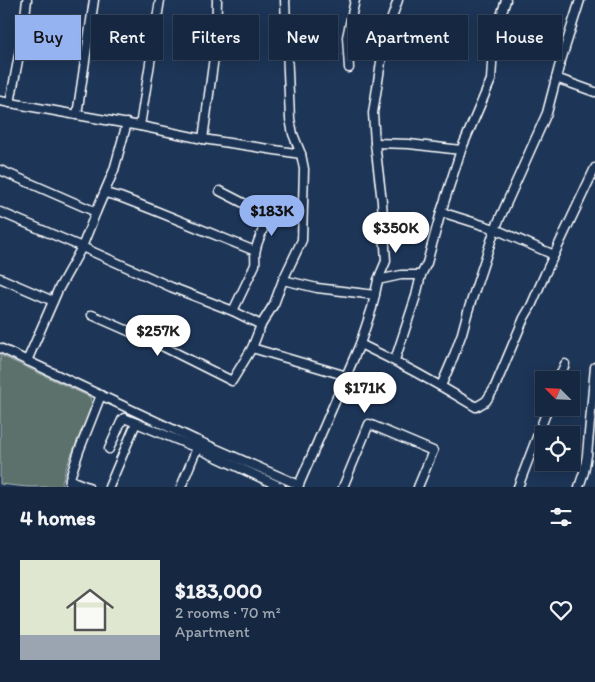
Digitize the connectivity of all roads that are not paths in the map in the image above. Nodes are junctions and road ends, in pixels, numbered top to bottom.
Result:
1 (27, 0) edge
2 (94, 0) edge
3 (160, 0) edge
4 (217, 0) edge
5 (285, 0) edge
6 (355, 0) edge
7 (398, 0) edge
8 (506, 0) edge
9 (580, 0) edge
10 (348, 68) dead end
11 (556, 78) junction
12 (595, 92) edge
13 (0, 101) edge
14 (10, 103) junction
15 (76, 116) junction
16 (127, 123) junction
17 (140, 126) junction
18 (203, 139) junction
19 (374, 143) junction
20 (461, 150) junction
21 (300, 154) junction
22 (595, 168) edge
23 (0, 170) edge
24 (220, 191) dead end
25 (105, 193) junction
26 (0, 212) edge
27 (96, 212) junction
28 (441, 212) junction
29 (495, 229) junction
30 (82, 247) junction
31 (255, 251) junction
32 (554, 254) junction
33 (422, 275) junction
34 (0, 278) edge
35 (283, 280) junction
36 (378, 280) junction
37 (375, 295) junction
38 (53, 301) junction
39 (233, 311) junction
40 (92, 315) dead end
41 (261, 325) junction
42 (360, 344) junction
43 (0, 348) edge
44 (252, 348) junction
45 (395, 360) junction
46 (27, 361) junction
47 (564, 364) dead end
48 (595, 367) edge
49 (561, 371) edge
50 (347, 376) junction
51 (441, 386) junction
52 (101, 395) junction
53 (545, 416) edge
54 (136, 423) junction
55 (197, 448) junction
56 (109, 449) dead end
57 (262, 478) junction
58 (69, 483) edge
59 (298, 486) edge
60 (88, 487) edge
61 (109, 487) edge
62 (181, 487) edge
63 (258, 487) edge
64 (281, 487) edge
65 (343, 487) edge
66 (418, 487) edge
67 (518, 487) edge
68 (579, 487) edge

1 - 14 street
2 - 15 street
3 - 17 street
4 - 18 street
5 - 21 street
6 - 10 street
7 - 19 street
8 - 20 street
9 - 11 street
11 - 12 street
11 - 29 street
13 - 14 street
14 - 15 street
15 - 16 street
16 - 17 street
16 - 25 street
17 - 18 street
18 - 21 street
19 - 20 street
19 - 36 street
20 - 28 street
21 - 35 street
22 - 32 street
23 - 27 street
24 - 31 street
25 - 27 street
25 - 31 street
26 - 30 street
27 - 30 street
28 - 29 street
28 - 33 street
29 - 32 street
29 - 51 street
30 - 38 street
30 - 39 street
31 - 39 street
32 - 51 street
33 - 36 street
33 - 45 street
34 - 38 street
35 - 37 street
35 - 41 street
36 - 37 street
37 - 42 street
38 - 46 street
39 - 41 street
40 - 44 street
41 - 44 street
42 - 45 street
42 - 50 street
43 - 46 street
44 - 50 street
45 - 51 street
46 - 52 street
47 - 49 street
48 - 68 street
50 - 59 street
52 - 58 street
52 - 59 street
53 - 67 street
54 - 55 street
54 - 56 street
54 - 61 street
55 - 57 street
55 - 62 street
57 - 63 street
57 - 64 street
58 - 60 street
65 - 66 street

